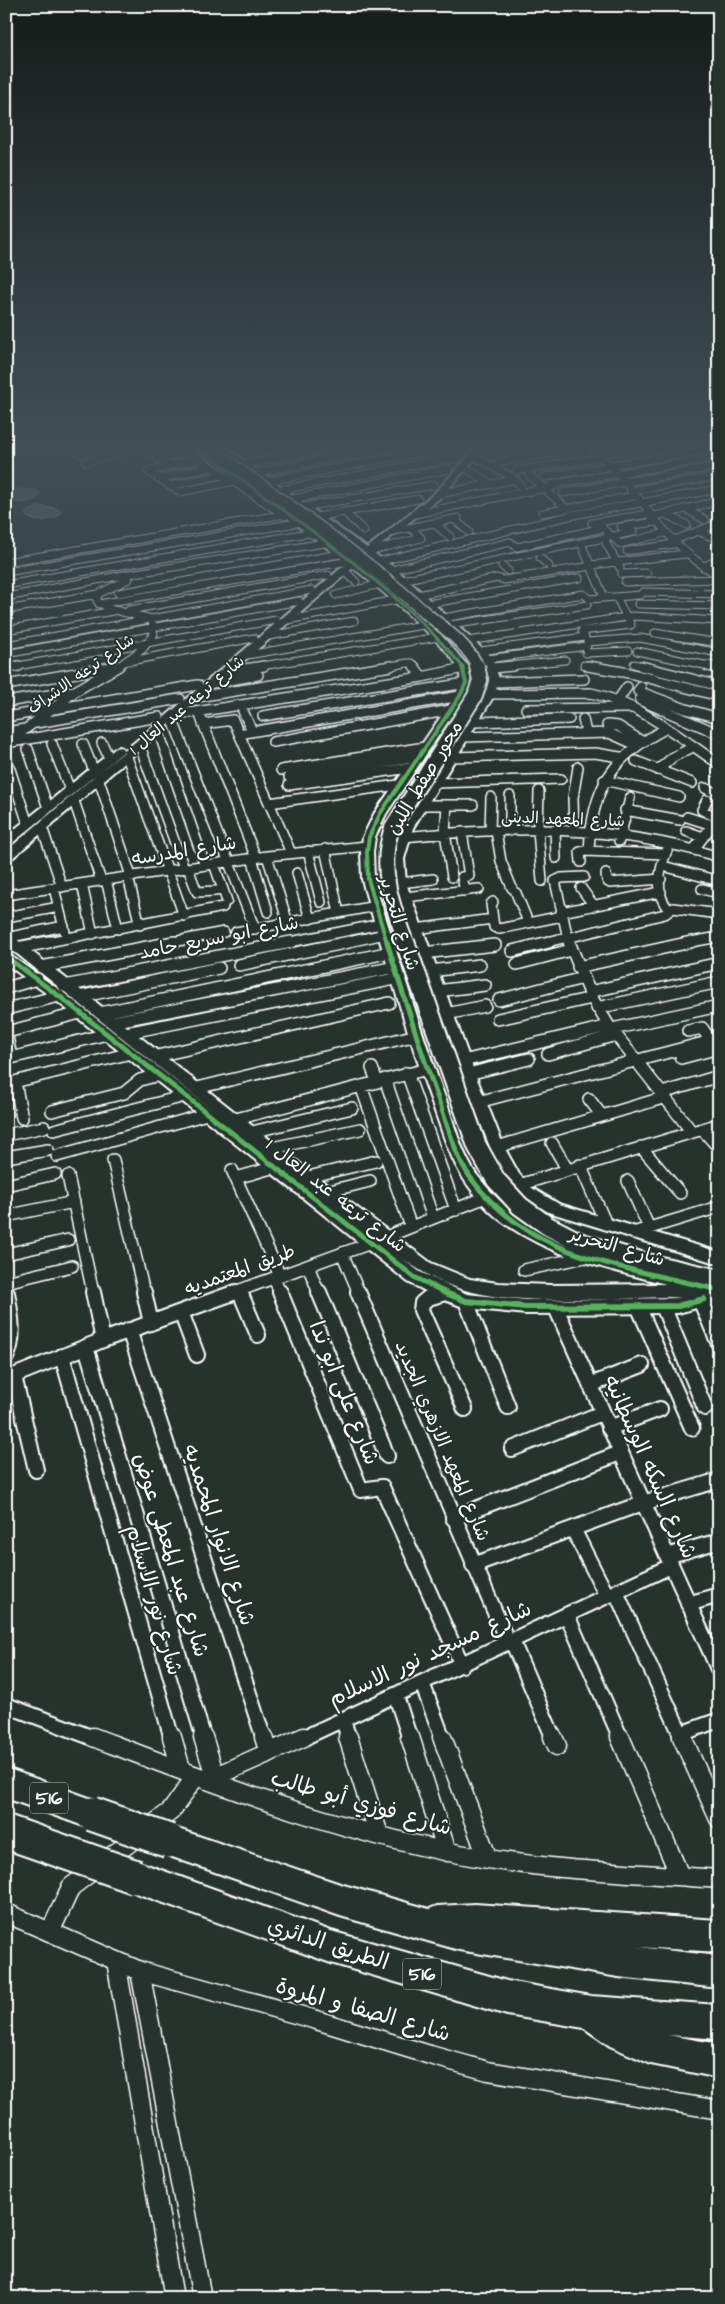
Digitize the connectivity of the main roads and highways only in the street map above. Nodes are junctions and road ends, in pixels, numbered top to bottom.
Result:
1 (358, 557) edge
2 (362, 557) edge
3 (719, 1274) edge
4 (719, 1279) edge
5 (6, 1783) edge
6 (7, 1832) edge
7 (421, 1924) junction
8 (719, 1936) edge
9 (716, 1972) edge
10 (591, 2013) junction
11 (719, 2022) edge
12 (719, 2061) edge

1 - 4 main road, محور صفط اللبن, bridge
2 - 3 main road, محور صفط اللبن, bridge
5 - 7 highway, 516, bridge
6 - 10 highway, الطريق الدائري / 516, bridge
7 - 8 highway
7 - 9 highway, 516
10 - 11 highway, الطريق الدائري / 516
10 - 12 highway

